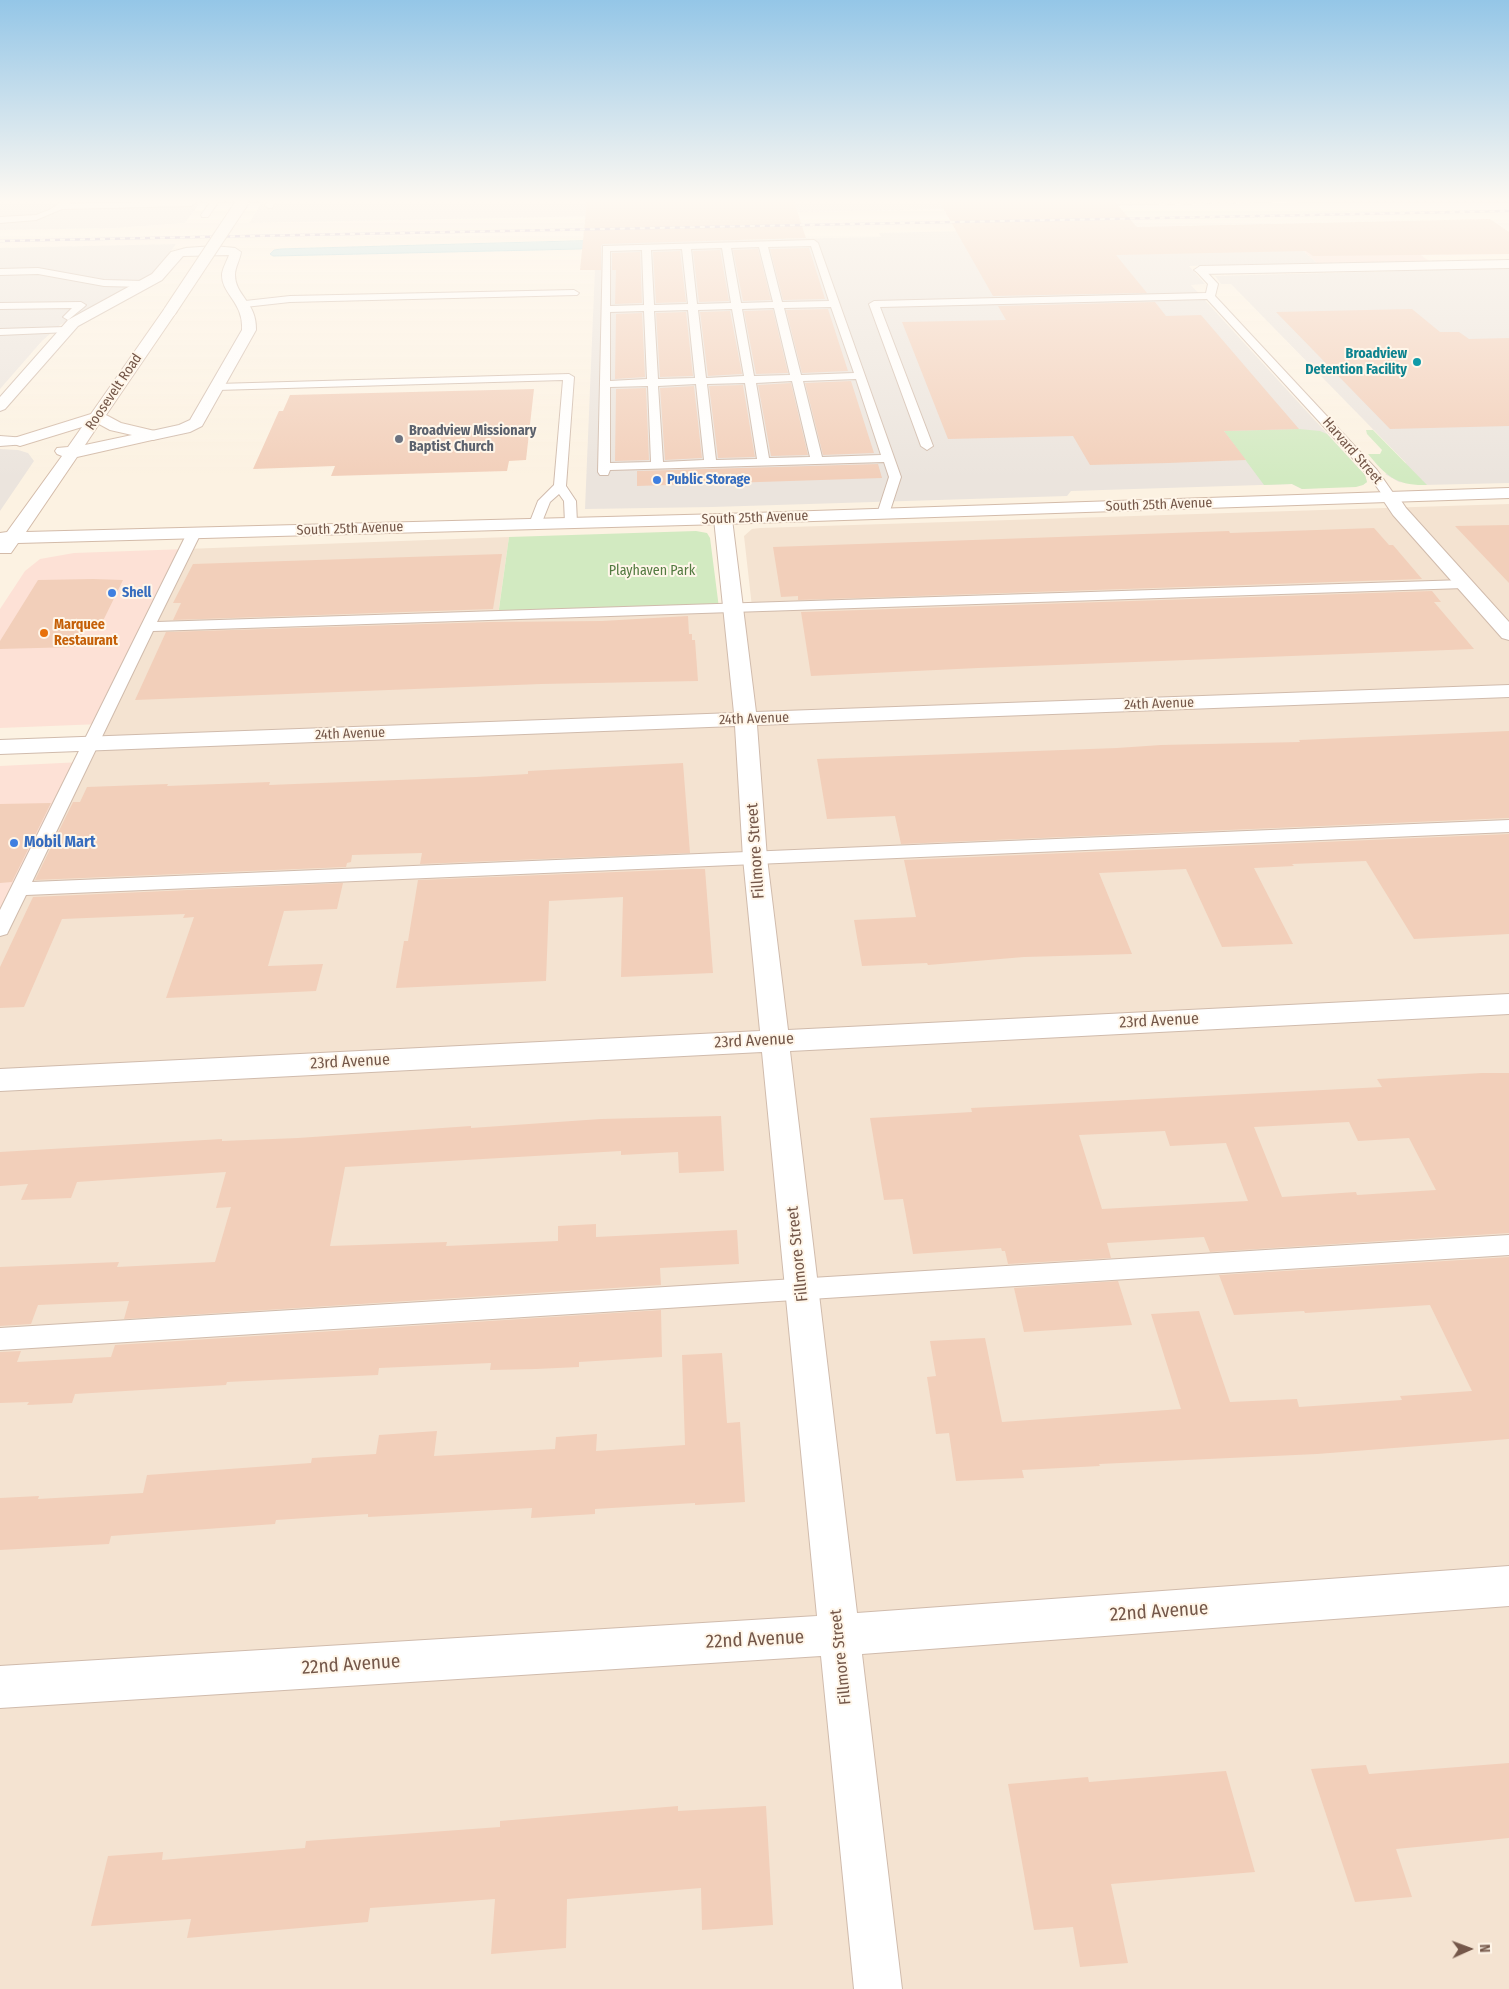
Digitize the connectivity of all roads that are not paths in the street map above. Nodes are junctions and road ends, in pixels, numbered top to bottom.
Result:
1 (126, 294) edge
2 (181, 294) edge
3 (236, 294) edge
4 (542, 294) edge
5 (605, 294) edge
6 (648, 294) edge
7 (691, 294) edge
8 (734, 294) edge
9 (775, 294) edge
10 (832, 294) edge
11 (1210, 296) joint
12 (244, 304) junction
13 (836, 304) junction
14 (778, 305) junction
15 (0, 306) edge
16 (736, 306) junction
17 (693, 307) junction
18 (649, 308) junction
19 (605, 309) junction
20 (64, 322) junction
21 (0, 332) edge
22 (860, 376) junction
23 (796, 378) junction
24 (749, 380) junction
25 (701, 381) junction
26 (653, 382) junction
27 (605, 384) junction
28 (217, 387) junction
29 (0, 406) edge
30 (97, 417) junction
31 (153, 435) junction
32 (0, 441) edge
33 (20, 441) junction
34 (927, 446) dead end
35 (73, 453) junction
36 (888, 458) junction
37 (817, 460) junction
38 (764, 462) junction
39 (710, 464) junction
40 (657, 465) junction
41 (560, 486) junction
42 (1509, 493) edge
43 (1390, 497) junction
44 (883, 514) junction
45 (723, 519) junction
46 (571, 523) junction
47 (535, 524) junction
48 (194, 533) junction
49 (6, 538) edge
50 (0, 557) edge
51 (1464, 584) junction
52 (734, 608) junction
53 (148, 627) junction
54 (1509, 634) edge
55 (1509, 691) edge
56 (745, 719) junction
57 (91, 744) junction
58 (0, 747) edge
59 (1509, 826) edge
60 (755, 858) junction
61 (20, 889) junction
62 (0, 930) edge
63 (1509, 1004) edge
64 (774, 1040) junction
65 (0, 1080) edge
66 (1509, 1245) edge
67 (802, 1290) junction
68 (0, 1339) edge
69 (1509, 1586) edge
70 (839, 1635) junction
71 (0, 1687) edge
72 (878, 1989) edge

1 - 20 street
2 - 30 street, Roosevelt Road, bridge
3 - 12 street
4 - 12 lane
5 - 19 lane
6 - 18 lane
7 - 17 lane
8 - 16 lane
9 - 14 lane
10 - 13 lane
11 - 34 lane
11 - 43 lane, Harvard Street
12 - 28 street
13 - 14 lane
13 - 22 lane
14 - 16 lane
14 - 23 lane
15 - 20 lane
16 - 17 lane
16 - 24 lane
17 - 18 lane
17 - 25 lane
18 - 19 lane
18 - 26 lane
19 - 27 lane
20 - 21 lane
20 - 29 street
22 - 23 lane
22 - 36 lane
23 - 24 lane
23 - 37 lane
24 - 25 lane
24 - 38 lane
25 - 26 lane
25 - 39 lane
26 - 27 lane
26 - 40 lane
27 - 40 lane
28 - 31 street
28 - 41 lane
30 - 31 street
30 - 33 street
30 - 35 street, Roosevelt Road
31 - 35 street
32 - 33 street
33 - 35 street
35 - 49 street, Roosevelt Road
36 - 37 lane
36 - 44 lane
37 - 38 lane
38 - 39 lane
39 - 40 lane
41 - 46 lane
41 - 47 lane
42 - 43 street, South 25th Avenue
43 - 44 street, South 25th Avenue
43 - 51 street, Harvard Street
44 - 45 street, South 25th Avenue
45 - 46 street, South 25th Avenue
45 - 52 street, Fillmore Street
46 - 47 street, South 25th Avenue
47 - 48 street, South 25th Avenue
48 - 49 street, South 25th Avenue
48 - 53 lane
49 - 50 street, Roosevelt Road
51 - 52 lane
51 - 54 street, Harvard Street
52 - 53 lane
52 - 56 street, Fillmore Street
53 - 57 lane
55 - 56 street, 24th Avenue
56 - 57 street, 24th Avenue
56 - 60 street, Fillmore Street
57 - 58 street, 24th Avenue
57 - 61 lane
59 - 60 lane
60 - 61 lane
60 - 64 street, Fillmore Street
61 - 62 lane
63 - 64 street, 23rd Avenue
64 - 65 street, 23rd Avenue
64 - 67 street, Fillmore Street
66 - 67 lane
67 - 68 lane
67 - 70 street, Fillmore Street
69 - 70 street, 22nd Avenue
70 - 71 street, 22nd Avenue
70 - 72 street, Fillmore Street

